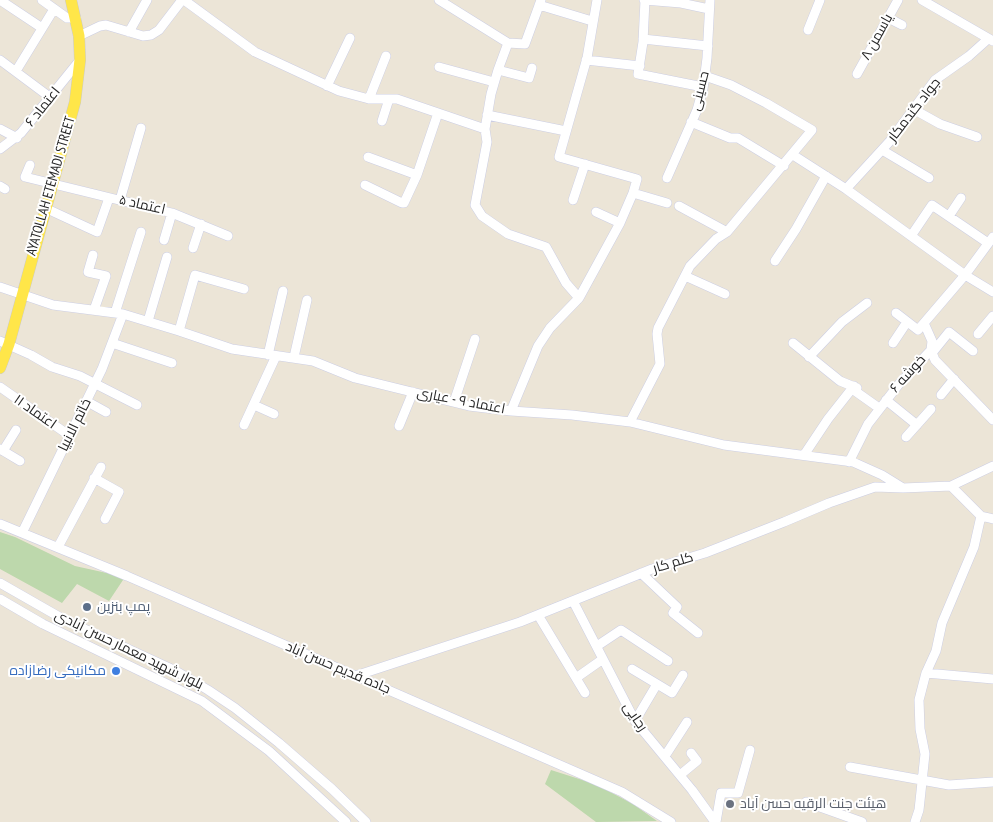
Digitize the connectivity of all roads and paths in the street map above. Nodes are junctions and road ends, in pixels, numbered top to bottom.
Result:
1 (0, 0) edge
2 (42, 0) edge
3 (72, 0) edge
4 (147, 0) edge
5 (183, 0) edge
6 (439, 0) edge
7 (596, 0) edge
8 (645, 0) edge
9 (820, 0) edge
10 (898, 0) edge
11 (924, 1) edge
12 (540, 2) edge
13 (709, 4) edge
14 (54, 9) junction
15 (76, 18) junction
16 (888, 18) junction
17 (592, 21) junction
18 (902, 25) dead end
19 (42, 28) junction
20 (808, 30) dead end
21 (129, 32) junction
22 (79, 36) junction
23 (350, 38) dead end
24 (643, 40) junction
25 (991, 40) edge
26 (508, 44) junction
27 (708, 46) junction
28 (386, 56) dead end
29 (0, 60) edge
30 (80, 60) junction
31 (586, 60) junction
32 (640, 66) junction
33 (439, 67) dead end
34 (532, 68) dead end
35 (498, 70) junction
36 (16, 71) junction
37 (857, 74) dead end
38 (705, 76) junction
39 (494, 82) junction
40 (327, 86) junction
41 (703, 87) junction
42 (50, 98) junction
43 (369, 99) junction
44 (389, 99) junction
45 (913, 110) junction
46 (438, 113) junction
47 (488, 115) junction
48 (382, 121) dead end
49 (691, 122) junction
50 (141, 128) dead end
51 (485, 129) junction
52 (0, 130) edge
53 (566, 131) junction
54 (976, 137) dead end
55 (17, 138) junction
56 (0, 149) edge
57 (882, 150) junction
58 (793, 155) junction
59 (368, 157) dead end
60 (585, 164) junction
61 (30, 165) dead end
62 (784, 166) junction
63 (417, 175) junction
64 (826, 176) junction
65 (667, 178) dead end
66 (929, 178) dead end
67 (52, 183) junction
68 (365, 185) dead end
69 (846, 189) junction
70 (633, 193) junction
71 (109, 198) junction
72 (961, 198) dead end
73 (120, 200) junction
74 (572, 200) dead end
75 (667, 203) dead end
76 (679, 206) dead end
77 (45, 208) junction
78 (596, 212) dead end
79 (172, 213) junction
80 (949, 216) junction
81 (620, 223) junction
82 (201, 224) junction
83 (141, 232) dead end
84 (728, 232) junction
85 (228, 236) dead end
86 (911, 236) junction
87 (164, 240) dead end
88 (991, 240) edge
89 (193, 248) dead end
90 (94, 255) dead end
91 (167, 257) dead end
92 (774, 261) dead end
93 (965, 275) junction
94 (684, 276) junction
95 (0, 287) edge
96 (244, 289) dead end
97 (283, 291) dead end
98 (993, 292) edge
99 (21, 294) junction
100 (725, 294) dead end
101 (579, 298) junction
102 (307, 300) dead end
103 (867, 302) dead end
104 (94, 310) junction
105 (896, 313) dead end
106 (119, 314) junction
107 (993, 316) edge
108 (148, 321) junction
109 (907, 322) junction
110 (924, 323) junction
111 (179, 330) junction
112 (978, 334) dead end
113 (475, 339) dead end
114 (4, 343) edge
115 (112, 343) junction
116 (793, 343) dead end
117 (892, 343) dead end
118 (973, 351) dead end
119 (933, 354) junction
120 (272, 355) junction
121 (294, 357) junction
122 (809, 357) junction
123 (172, 364) dead end
124 (0, 368) edge
125 (954, 379) junction
126 (95, 383) junction
127 (854, 386) junction
128 (0, 387) edge
129 (412, 392) junction
130 (941, 395) dead end
131 (886, 400) junction
132 (86, 402) junction
133 (454, 402) junction
134 (137, 405) dead end
135 (254, 405) junction
136 (879, 408) junction
137 (930, 409) dead end
138 (510, 411) junction
139 (106, 412) dead end
140 (274, 414) dead end
141 (993, 420) edge
142 (630, 422) junction
143 (244, 424) dead end
144 (917, 425) junction
145 (399, 426) dead end
146 (16, 430) dead end
147 (70, 436) junction
148 (906, 437) dead end
149 (2, 450) edge
150 (804, 455) junction
151 (20, 461) dead end
152 (849, 462) junction
153 (101, 466) dead end
154 (993, 466) edge
155 (94, 478) junction
156 (951, 486) junction
157 (903, 488) junction
158 (981, 516) junction
159 (105, 519) dead end
160 (993, 519) edge
161 (0, 524) edge
162 (22, 533) junction
163 (58, 547) junction
164 (641, 573) junction
165 (0, 583) edge
166 (0, 599) edge
167 (573, 601) junction
168 (538, 615) junction
169 (698, 634) dead end
170 (597, 646) junction
171 (603, 659) junction
172 (668, 661) dead end
173 (632, 669) dead end
174 (926, 673) junction
175 (683, 675) dead end
176 (355, 676) junction
177 (576, 678) junction
178 (993, 679) edge
179 (657, 684) junction
180 (585, 693) dead end
181 (635, 721) junction
182 (687, 722) dead end
183 (750, 750) dead end
184 (691, 753) dead end
185 (665, 756) junction
186 (850, 767) dead end
187 (680, 775) junction
188 (922, 781) junction
189 (993, 782) edge
190 (806, 802) dead end
191 (346, 822) edge
192 (366, 822) edge
193 (671, 822) edge
194 (716, 822) edge
195 (862, 822) edge
196 (915, 822) edge

1 - 19 street
2 - 14 street
3 - 15 main road, AYATOLLAH ETEMADI STREET
4 - 21 street
5 - 21 street
5 - 40 street
6 - 26 street
7 - 17 street
8 - 13 street
8 - 24 street
9 - 20 street
10 - 16 street, یاسمن ۸
11 - 25 street
12 - 17 street
12 - 26 street
13 - 27 street, حسینی
14 - 15 street
14 - 19 street
15 - 22 main road, AYATOLLAH ETEMADI STREET
16 - 18 street
16 - 37 street, یاسمن ۸
17 - 31 street
19 - 36 street
21 - 22 street
22 - 30 main road, AYATOLLAH ETEMADI STREET
23 - 40 street
24 - 27 street
24 - 32 street
25 - 45 street, جواد گندمکار
26 - 35 street
27 - 38 street, حسینی
28 - 43 street
29 - 36 street
30 - 42 street, اعتماد ۶
30 - 67 main road, AYATOLLAH ETEMADI STREET
31 - 32 street
31 - 53 street
32 - 41 street
33 - 39 street
34 - 35 street
35 - 39 street
36 - 42 street
38 - 41 street, حسینی
38 - 58 street
39 - 47 street
40 - 43 street
41 - 49 street, حسینی
42 - 55 street, اعتماد ۶
43 - 44 street
44 - 46 street
44 - 48 street
45 - 54 street
45 - 57 street, جواد گندمکار
46 - 51 street
46 - 63 street
47 - 51 street
47 - 53 street
49 - 62 street
49 - 65 street, حسینی
50 - 73 street
51 - 101 street
52 - 55 street
53 - 60 street
55 - 56 street, اعتماد ۶
57 - 66 street
57 - 69 street, جواد گندمکار
58 - 62 street
58 - 64 street
59 - 63 street
60 - 70 street
60 - 74 street
61 - 67 street, اعتماد ۵
62 - 84 street
63 - 68 street
64 - 69 street
64 - 92 street
67 - 71 street, اعتماد ۵
67 - 77 main road, AYATOLLAH ETEMADI STREET
69 - 86 street
70 - 75 street
70 - 81 street
71 - 73 street, اعتماد ۵
71 - 77 street
72 - 80 street
73 - 79 street, اعتماد ۵
76 - 84 street
77 - 99 main road, AYATOLLAH ETEMADI STREET
78 - 81 street
79 - 82 street, اعتماد ۵
79 - 87 street
80 - 86 street
80 - 88 street
81 - 101 street
82 - 85 street, اعتماد ۵
82 - 89 street
83 - 106 street, خاتم الانبیا
84 - 94 street
86 - 93 street
88 - 93 street
90 - 104 street
91 - 108 street
93 - 98 street
93 - 110 street
94 - 100 street
94 - 142 street
95 - 99 street, اعتماد ۹ - عیاری
96 - 111 street
97 - 120 street
99 - 104 street, اعتماد ۹ - عیاری
99 - 114 main road, AYATOLLAH ETEMADI STREET
101 - 138 street
102 - 121 street
103 - 122 street
104 - 106 street, اعتماد ۹ - عیاری
105 - 109 street
106 - 108 street, اعتماد ۹ - عیاری
106 - 115 street, خاتم الانبیا
107 - 112 street
108 - 111 street, اعتماد ۹ - عیاری
109 - 110 street
109 - 117 street
110 - 119 street
111 - 120 street, اعتماد ۹ - عیاری
113 - 133 street
114 - 124 main road, AYATOLLAH ETEMADI STREET
114 - 126 street
115 - 123 street
115 - 126 street, خاتم الانبیا
116 - 122 street
118 - 119 street, خوشه ۶
119 - 125 street
119 - 131 street, خوشه ۶
120 - 121 street, اعتماد ۹ - عیاری
120 - 135 street
121 - 129 street, اعتماد ۹ - عیاری
122 - 127 street
125 - 130 street
125 - 141 street
126 - 132 street, خاتم الانبیا
126 - 134 street
127 - 136 street
127 - 150 street
128 - 147 street, اعتماد ۱۱
129 - 133 street, اعتماد ۹ - عیاری
129 - 145 street
131 - 136 street, خوشه ۶
131 - 144 street
132 - 139 street
132 - 147 street, خاتم الانبیا
133 - 138 street, اعتماد ۹ - عیاری
135 - 140 street
135 - 143 street
136 - 152 street, خوشه ۶
137 - 144 street
138 - 142 street, اعتماد ۹ - عیاری
142 - 150 street, اعتماد ۹ - عیاری
144 - 148 street
146 - 149 street
147 - 162 street, خاتم الانبیا
149 - 151 street
150 - 152 street, اعتماد ۹ - عیاری
152 - 157 street, اعتماد ۹ - عیاری
153 - 155 street
154 - 156 street, کلم کار
155 - 159 street
155 - 163 street
156 - 157 street, کلم کار
156 - 158 street
157 - 164 street, کلم کار
158 - 160 street
158 - 174 street
161 - 162 street, جاده قدیم حسن آباد
162 - 163 street, جاده قدیم حسن آباد
163 - 176 street, جاده قدیم حسن آباد
164 - 167 street, کلم کار
164 - 169 street
165 - 192 street, بلوار شهید معمار حسن آبادی
166 - 191 street, بلوار شهید معمار حسن آبادی
167 - 168 street, کلم کار
167 - 170 street, رجایی
168 - 176 street, کلم کار
168 - 177 street
170 - 171 street, رجایی
170 - 172 street
171 - 177 street
171 - 181 street, رجایی
173 - 179 street
174 - 178 street
174 - 188 street
175 - 179 street
176 - 193 street, جاده قدیم حسن آباد
177 - 180 street
179 - 181 street
181 - 185 street, رجایی
182 - 185 street
183 - 194 street, رجایی
184 - 187 street
185 - 187 street, رجایی
186 - 188 street
187 - 194 street, رجایی
188 - 189 street
188 - 196 street
190 - 195 street

